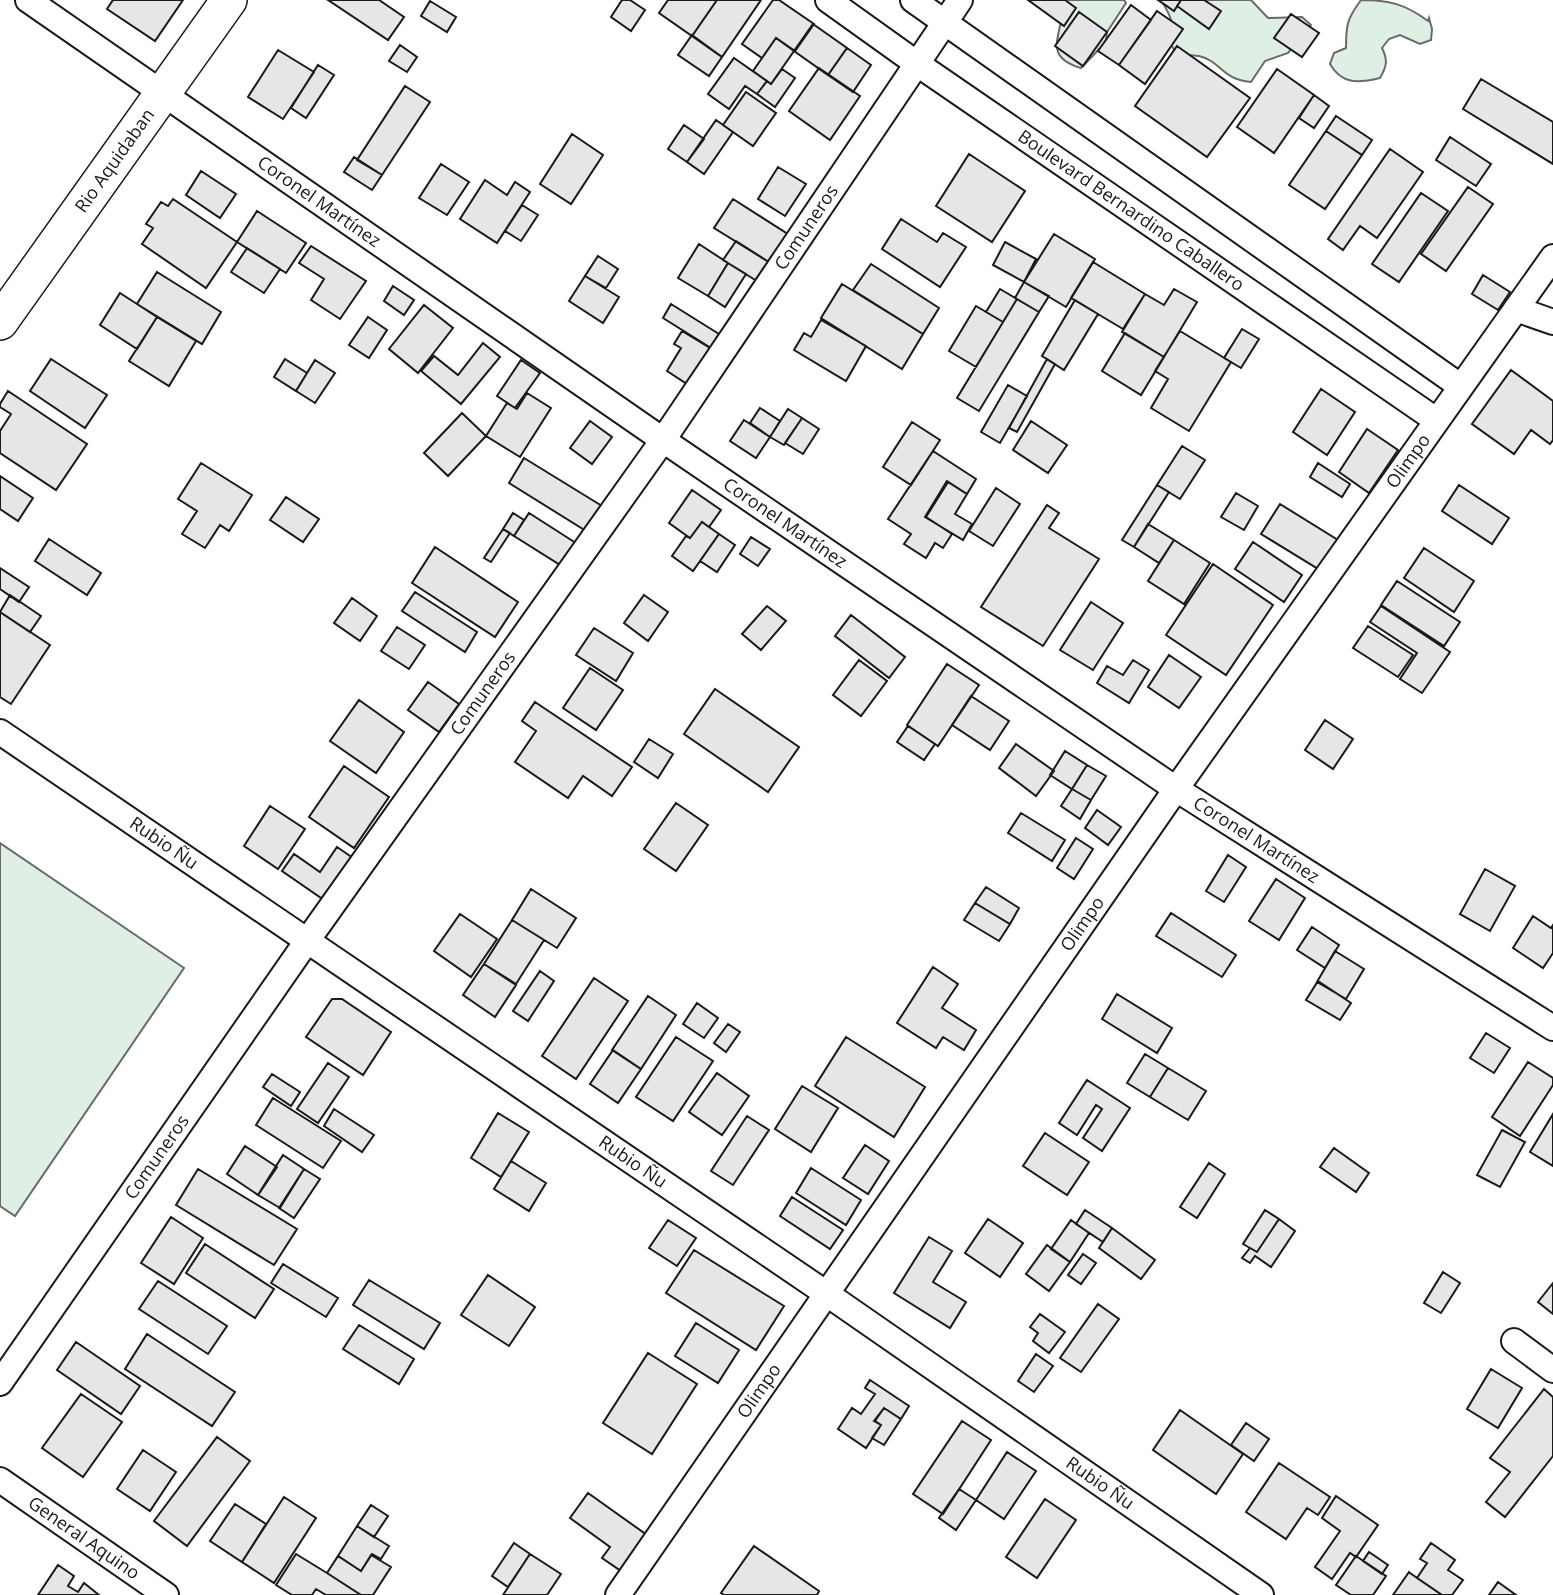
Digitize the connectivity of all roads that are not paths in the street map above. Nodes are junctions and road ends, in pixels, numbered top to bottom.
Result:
1 (29, 0) edge
2 (229, 0) edge
3 (828, 0) edge
4 (913, 0) edge
5 (960, 0) edge
6 (944, 22) junction
7 (916, 63) junction
8 (162, 93) junction
9 (1553, 257) edge
10 (1516, 309) junction
11 (0, 322) edge
12 (1553, 322) edge
13 (1460, 386) junction
14 (1436, 420) junction
15 (663, 440) junction
16 (0, 732) edge
17 (1176, 789) junction
18 (307, 941) junction
19 (1553, 1028) edge
20 (827, 1294) junction
21 (1514, 1341) dead end
22 (1553, 1370) edge
23 (0, 1383) edge
24 (0, 1479) edge
25 (166, 1595) edge
26 (618, 1595) edge
27 (1261, 1595) edge

1 - 8 street, Coronel Martínez
2 - 8 street, Rio Aquidaban
3 - 7 street, Boulevard Bernardino Caballero
4 - 6 street
5 - 6 street, Comuneros
6 - 7 street, Comuneros
6 - 13 street
7 - 14 street, Boulevard Bernardino Caballero
7 - 15 street, Comuneros
8 - 11 street, Rio Aquidaban
8 - 15 street, Coronel Martínez
9 - 10 street, Olimpo
10 - 12 street
10 - 13 street, Olimpo
13 - 14 street, Olimpo
14 - 17 street, Olimpo
15 - 17 street, Coronel Martínez
15 - 18 street, Comuneros
16 - 18 street, Rubio Ñu
17 - 19 street, Coronel Martínez
17 - 20 street, Olimpo
18 - 20 street, Rubio Ñu
18 - 23 street, Comuneros
20 - 26 street, Olimpo
20 - 27 street, Rubio Ñu
21 - 22 street
24 - 25 street, General Aquino

